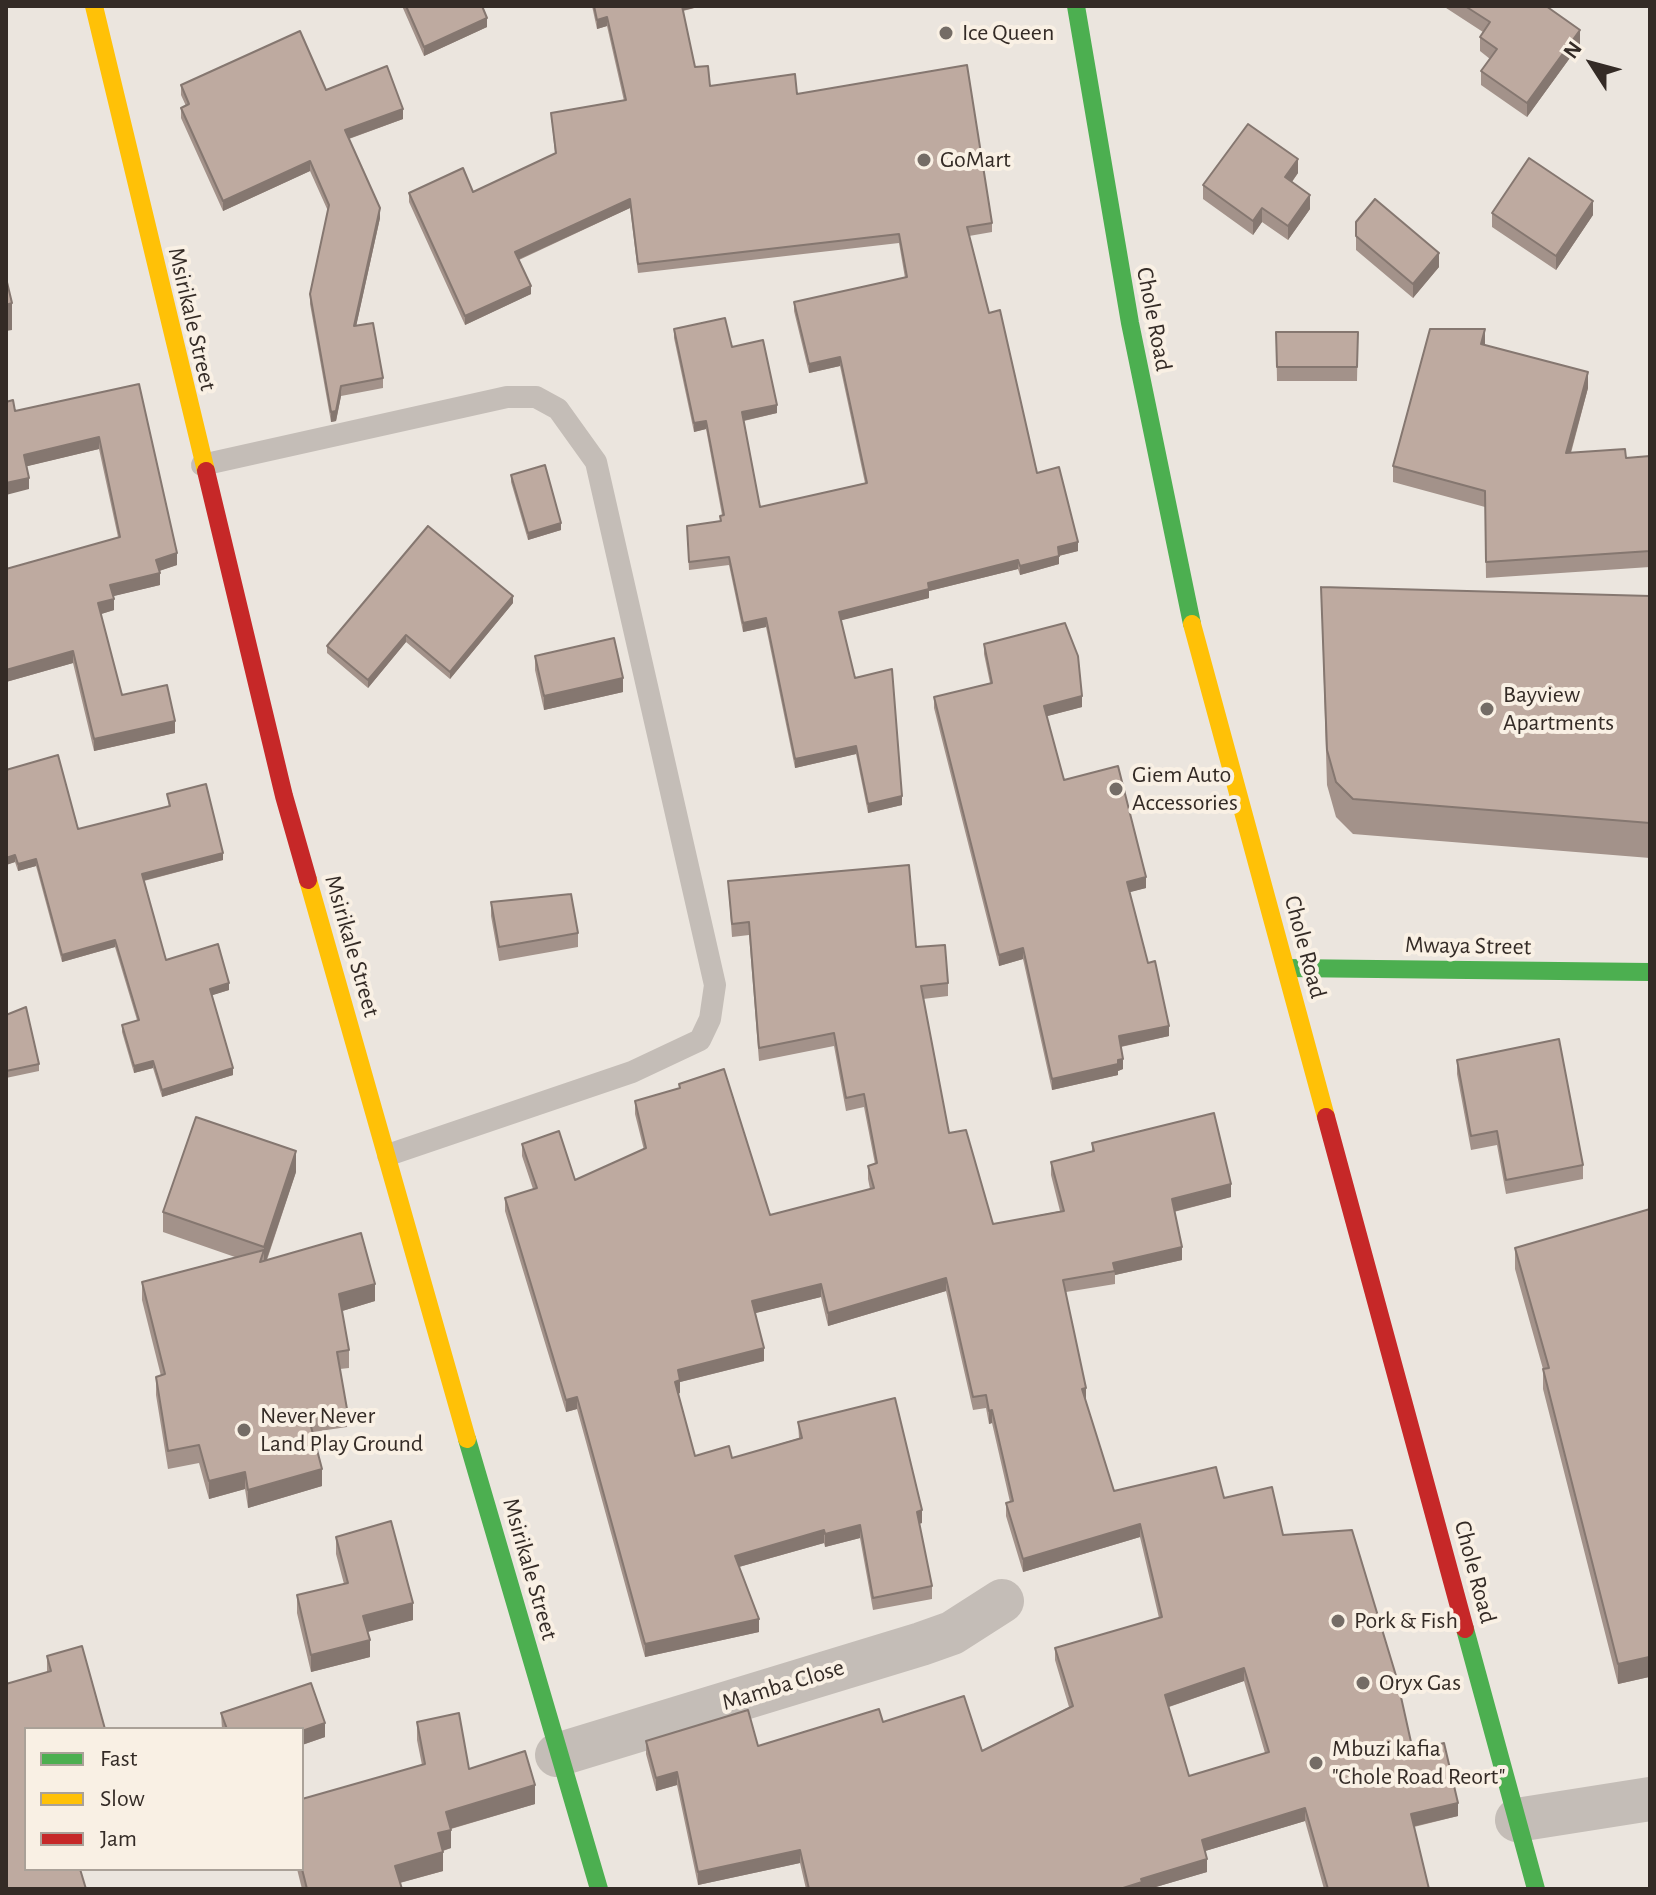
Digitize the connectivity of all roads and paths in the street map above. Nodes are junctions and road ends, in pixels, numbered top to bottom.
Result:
1 (94, 6) edge
2 (1076, 6) edge
3 (202, 465) junction
4 (1286, 968) junction
5 (1650, 972) edge
6 (388, 1155) junction
7 (1002, 1601) dead end
8 (557, 1755) junction
9 (1650, 1799) edge
10 (1517, 1820) junction
11 (599, 1889) edge
12 (1536, 1889) edge

1 - 3 street, Msirikale Street
2 - 4 street, Chole Road
3 - 6 street, Msirikale Street
3 - 6 lane
4 - 5 street, Mwaya Street
4 - 10 street, Chole Road
6 - 8 street, Msirikale Street
7 - 8 street, Mamba Close
8 - 11 street, Msirikale Street
9 - 10 street
10 - 12 street, Chole Road

